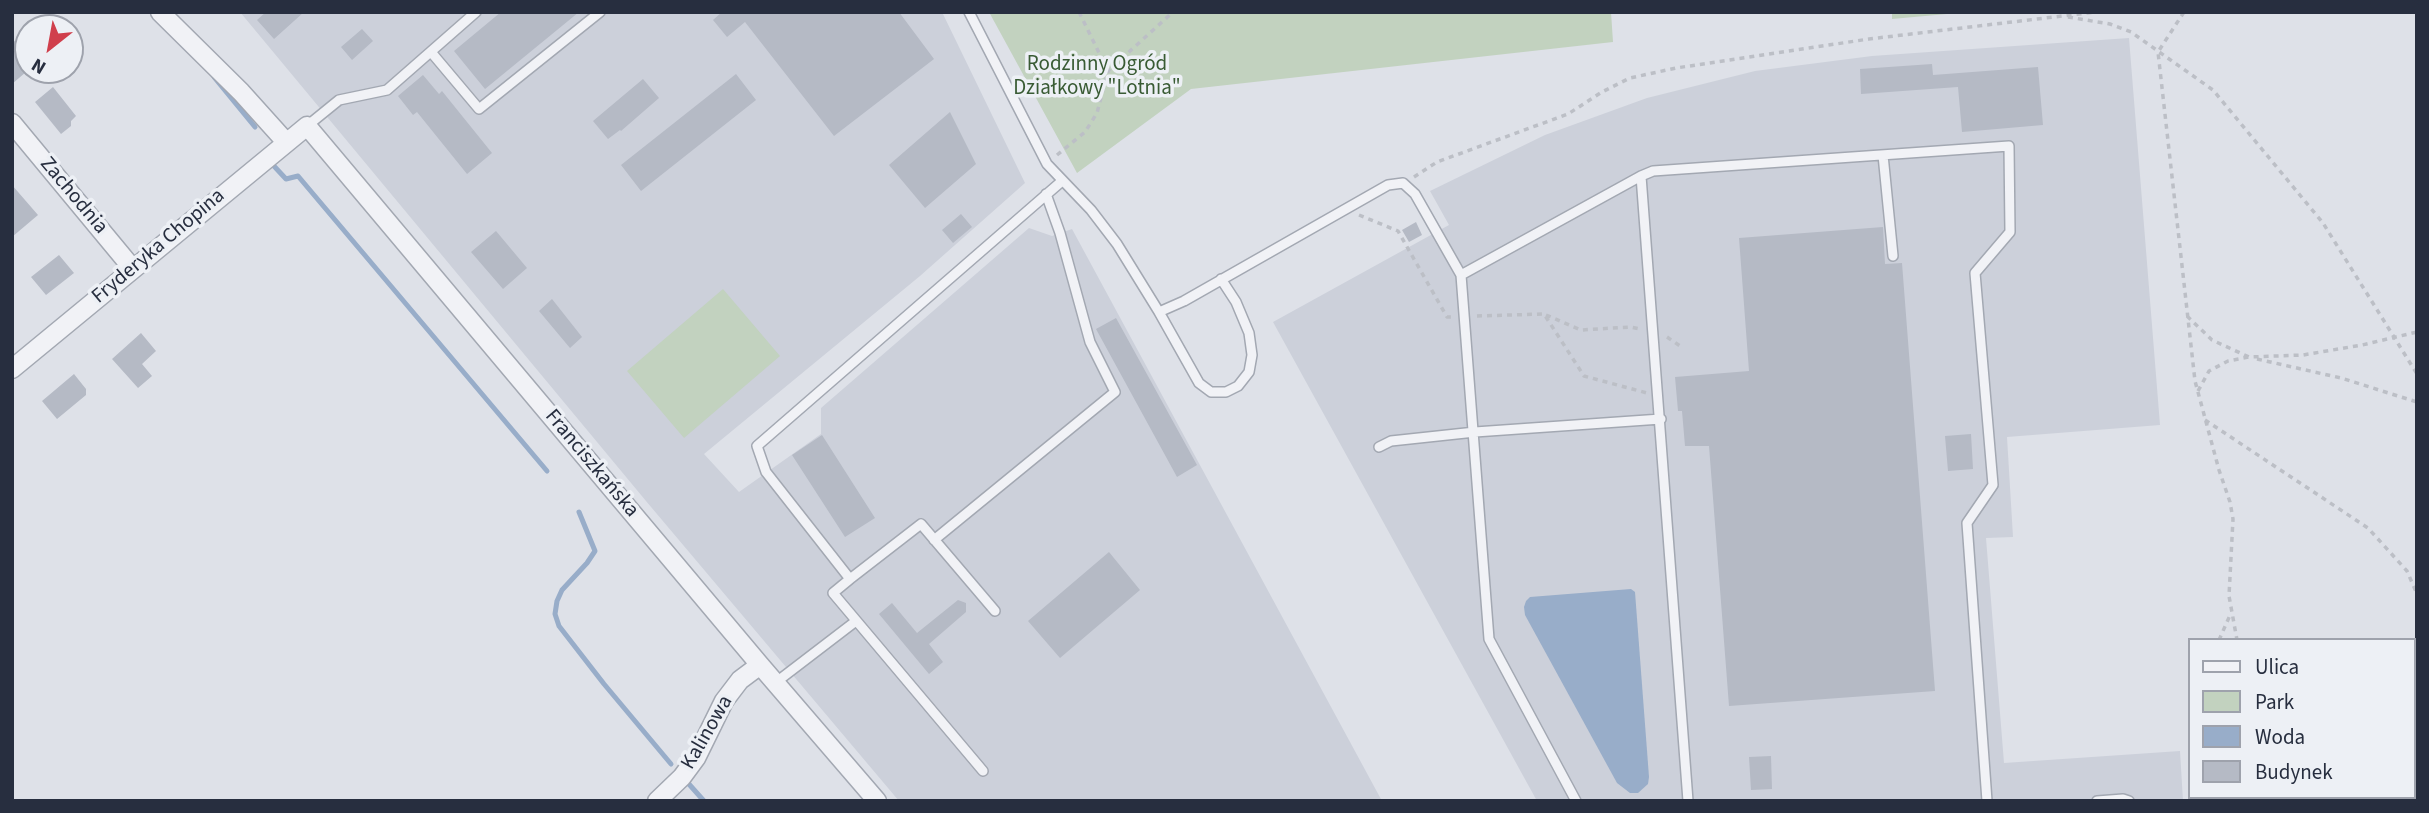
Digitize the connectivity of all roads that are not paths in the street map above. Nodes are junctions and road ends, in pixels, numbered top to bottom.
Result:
1 (160, 12) edge
2 (476, 12) edge
3 (600, 12) edge
4 (969, 12) edge
5 (431, 51) junction
6 (12, 123) edge
7 (307, 126) junction
8 (286, 142) junction
9 (1884, 155) junction
10 (1641, 176) junction
11 (1062, 181) junction
12 (1046, 194) junction
13 (1893, 256) dead end
14 (133, 269) junction
15 (1461, 275) junction
16 (1221, 279) junction
17 (1160, 312) junction
18 (12, 369) edge
19 (1661, 419) junction
20 (1475, 432) junction
21 (1379, 447) dead end
22 (934, 540) junction
23 (850, 579) junction
24 (995, 611) dead end
25 (856, 621) junction
26 (760, 665) junction
27 (775, 683) junction
28 (983, 771) dead end
29 (657, 801) edge
30 (877, 801) edge
31 (1576, 801) edge
32 (1688, 801) edge
33 (1987, 801) edge
34 (2097, 801) edge
35 (2129, 801) edge

1 - 8 street
2 - 5 lane
3 - 5 lane
4 - 11 lane
5 - 7 lane
6 - 14 street, Zachodnia
7 - 8 street, Fryderyka Chopina
7 - 26 street, Franciszkańska
8 - 14 street, Fryderyka Chopina
9 - 10 lane
9 - 13 lane
9 - 33 lane
10 - 15 lane
10 - 19 lane
11 - 12 lane
11 - 17 lane
12 - 22 lane
12 - 23 lane
14 - 18 street, Fryderyka Chopina
15 - 16 lane
15 - 20 lane
16 - 17 lane
16 - 17 lane
19 - 20 lane
19 - 32 lane
20 - 21 lane
20 - 31 lane
22 - 23 lane
22 - 24 lane
23 - 25 lane
25 - 27 lane
25 - 28 lane
26 - 27 street, Franciszkańska
26 - 29 street, Kalinowa
27 - 30 street, Franciszkańska
34 - 35 lane

